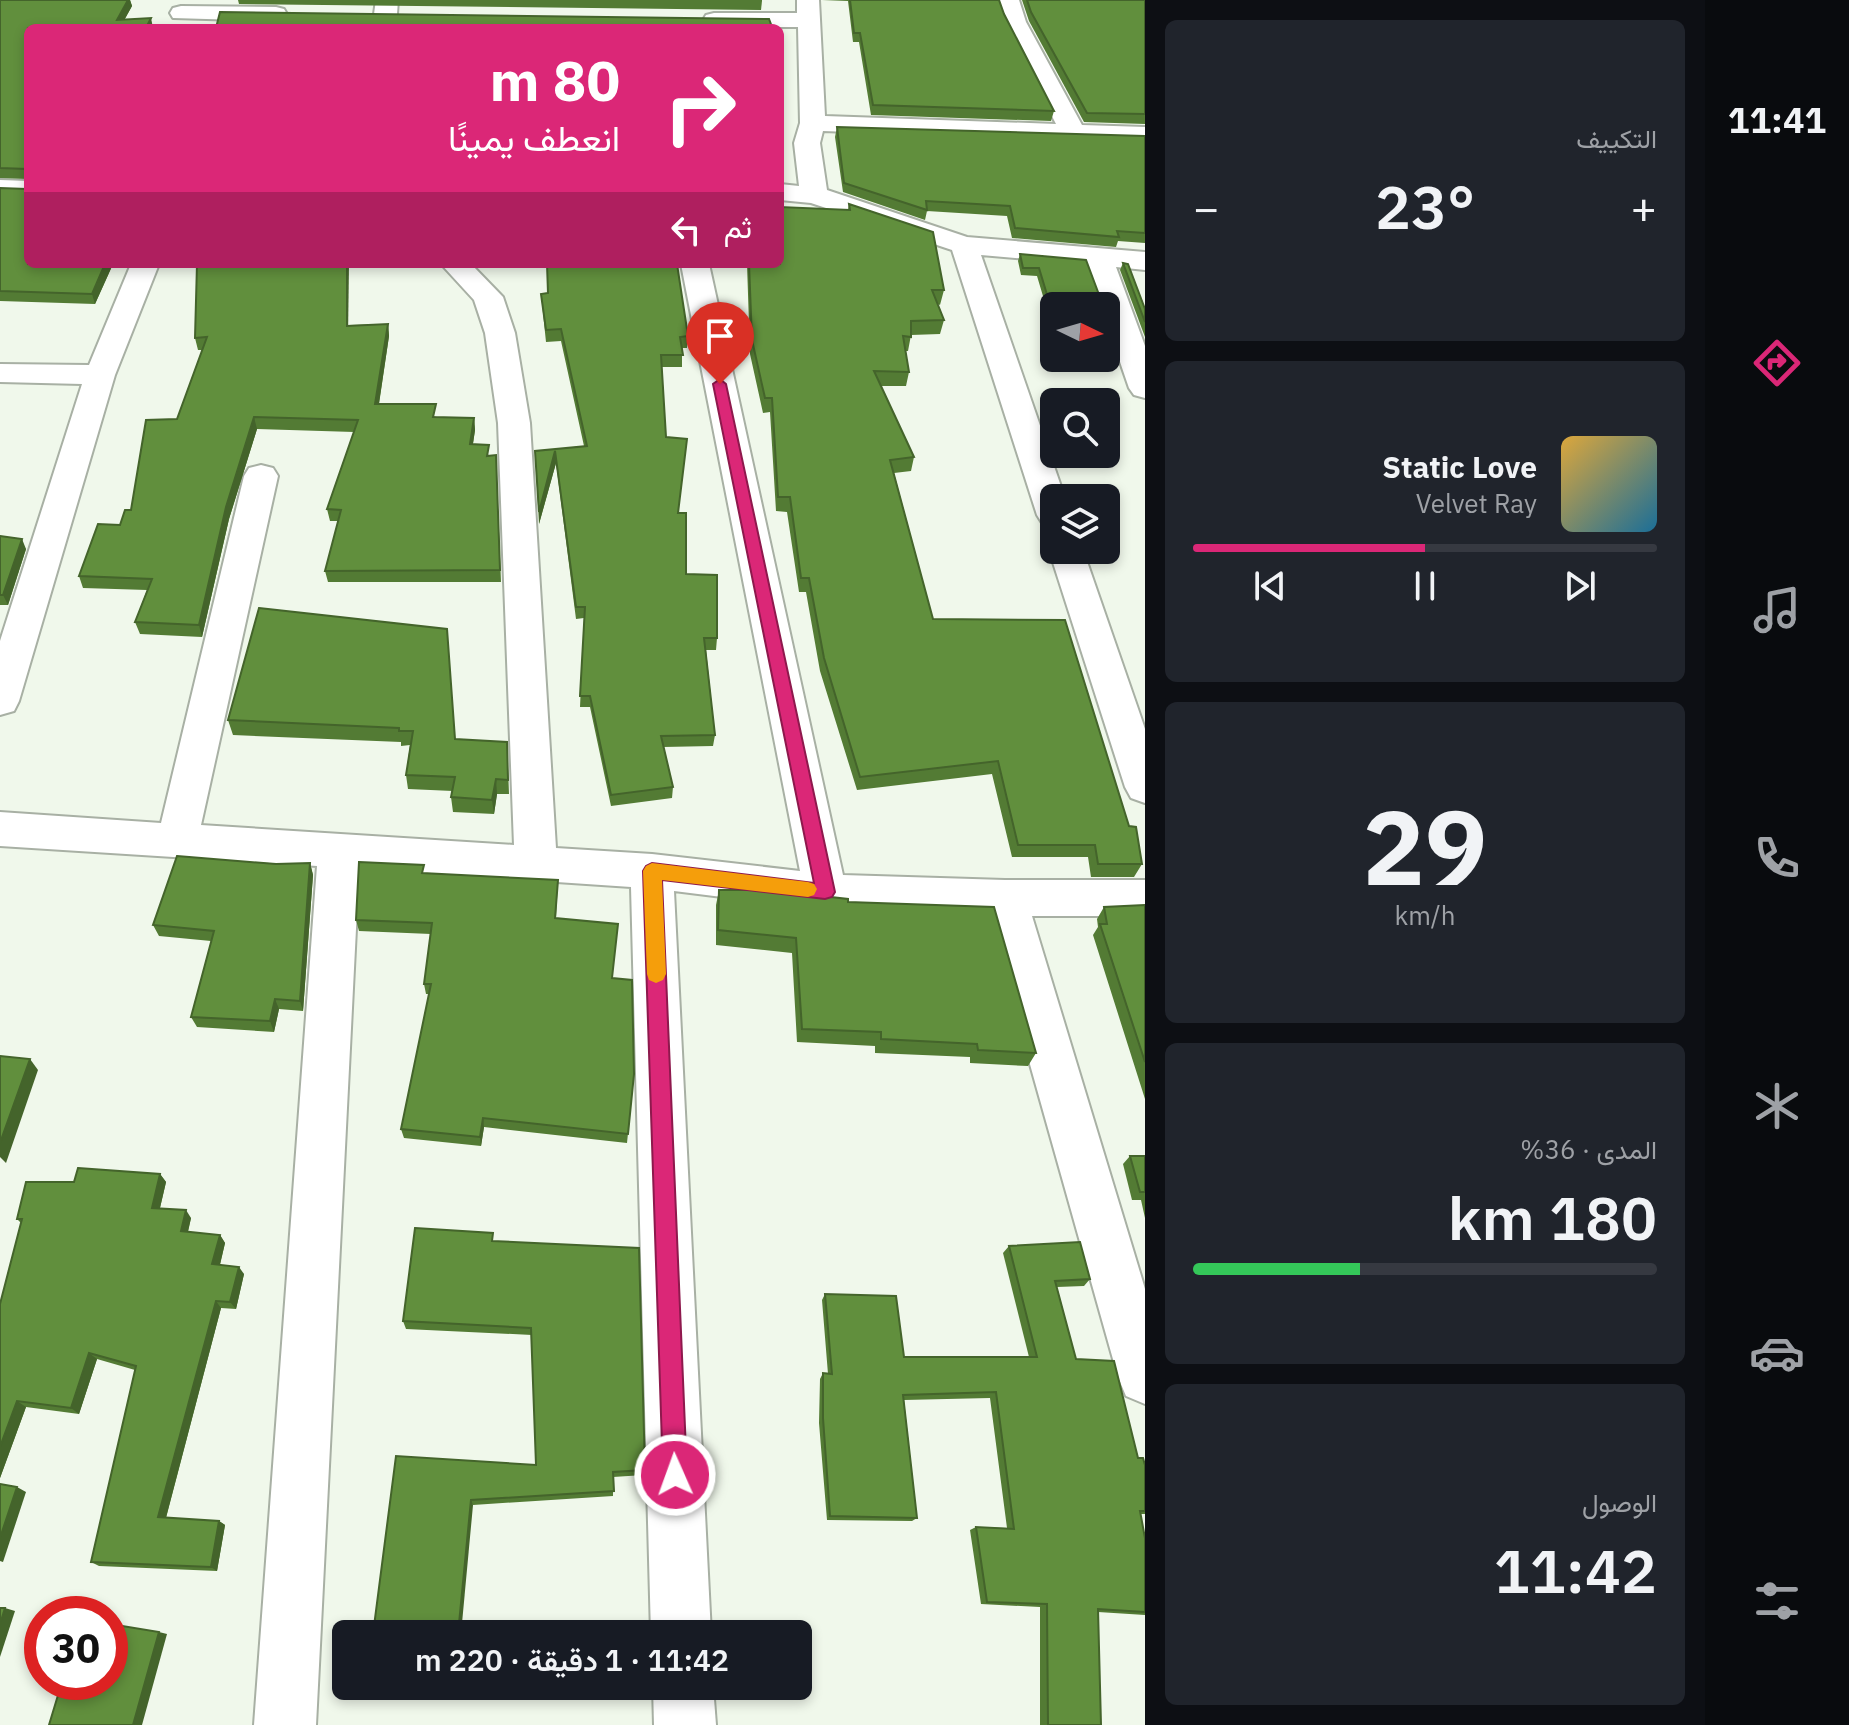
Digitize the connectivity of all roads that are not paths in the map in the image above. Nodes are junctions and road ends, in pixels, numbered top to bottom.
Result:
1 (1008, 0) edge
2 (710, 10) edge
3 (807, 10) edge
4 (180, 14) edge
5 (306, 14) edge
6 (381, 15) edge
7 (416, 16) edge
8 (684, 19) edge
9 (813, 123) junction
10 (1074, 134) junction
11 (1145, 135) edge
12 (0, 188) edge
13 (24, 189) edge
14 (784, 192) edge
15 (814, 195) junction
16 (964, 245) junction
17 (1098, 257) junction
18 (1145, 261) edge
19 (143, 268) edge
20 (459, 268) edge
21 (696, 268) edge
22 (0, 373) edge
23 (100, 375) junction
24 (1145, 388) edge
25 (261, 476) dead end
26 (1044, 484) edge
27 (1071, 564) edge
28 (0, 701) edge
29 (1145, 787) edge
30 (0, 829) edge
31 (177, 841) junction
32 (339, 852) junction
33 (536, 865) junction
34 (652, 871) junction
35 (825, 892) junction
36 (1005, 898) junction
37 (1145, 898) edge
38 (1145, 1377) edge
39 (680, 1620) edge
40 (684, 1700) edge
41 (285, 1725) edge
42 (685, 1725) edge

1 - 10 street
2 - 3 street
2 - 8 street
3 - 9 street
4 - 5 street
6 - 7 street
9 - 10 street
9 - 15 street
10 - 11 street
12 - 13 street
14 - 15 street
15 - 16 street
16 - 17 street
16 - 26 street
17 - 18 street
17 - 24 street
19 - 23 street
20 - 33 street
21 - 35 street
22 - 23 street
23 - 28 street
25 - 31 street
27 - 29 street
30 - 31 street
31 - 32 street
32 - 33 street
32 - 41 street
33 - 34 street
34 - 35 street
34 - 39 street
35 - 36 street
36 - 37 street
36 - 38 street
40 - 42 street

